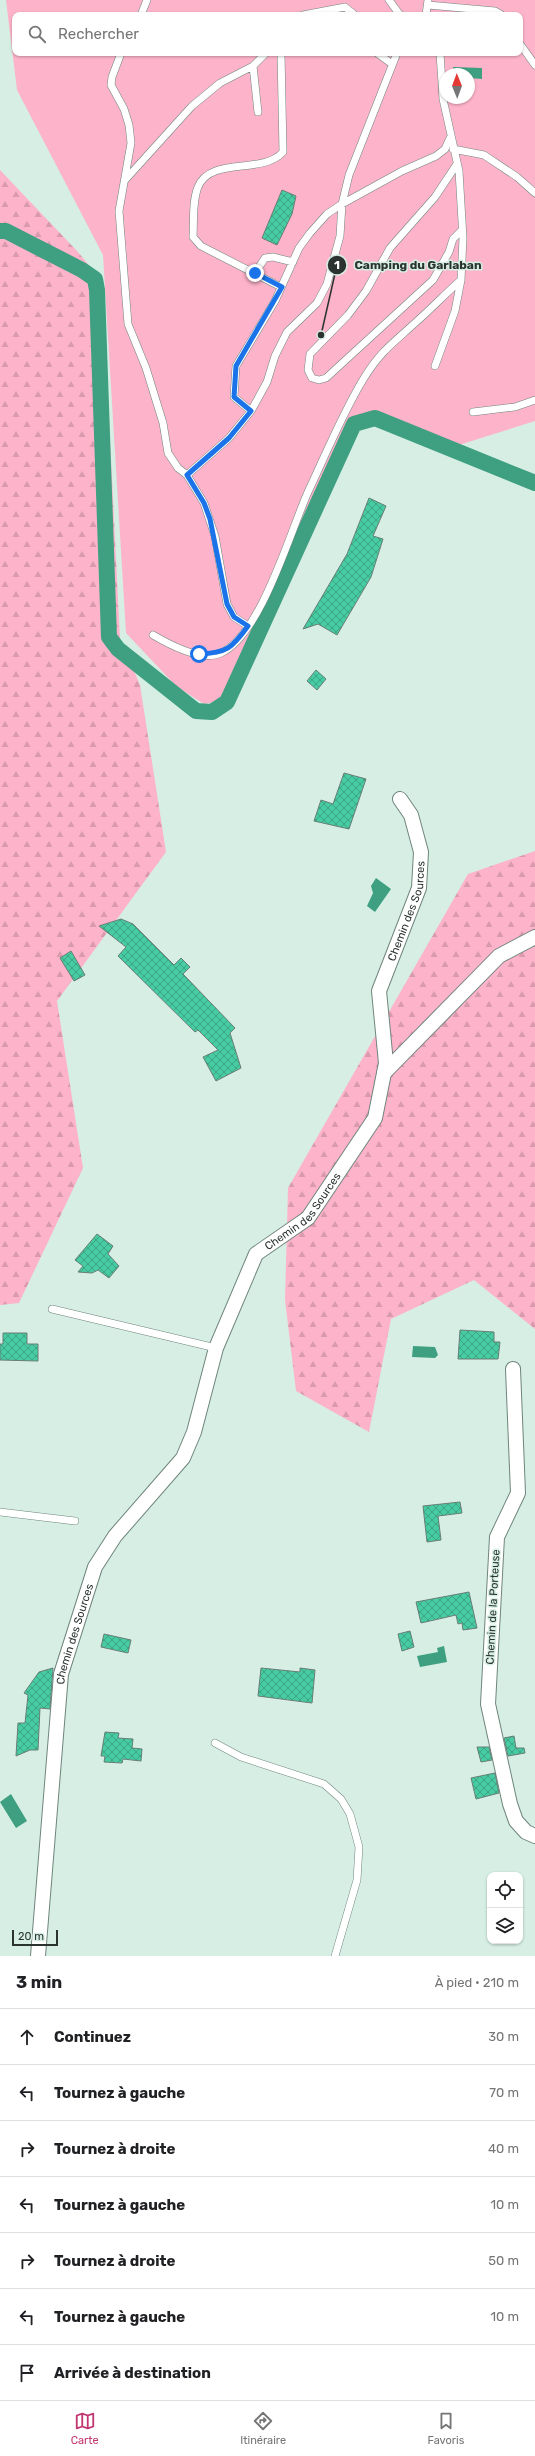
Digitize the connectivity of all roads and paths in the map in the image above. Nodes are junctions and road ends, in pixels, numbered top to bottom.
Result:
1 (147, 0) edge
2 (344, 0) edge
3 (389, 0) edge
4 (428, 3) edge
5 (348, 8) junction
6 (142, 12) edge
7 (319, 12) edge
8 (352, 12) edge
9 (398, 12) edge
10 (497, 12) edge
11 (523, 48) edge
12 (120, 56) edge
13 (263, 56) edge
14 (281, 56) edge
15 (380, 56) edge
16 (396, 56) edge
17 (440, 56) edge
18 (392, 64) junction
19 (253, 66) junction
20 (535, 66) edge
21 (258, 112) dead end
22 (450, 138) junction
23 (453, 149) junction
24 (457, 164) junction
25 (125, 180) junction
26 (535, 193) edge
27 (342, 204) junction
28 (462, 230) junction
29 (293, 262) junction
30 (255, 273) junction
31 (461, 280) junction
32 (282, 287) junction
33 (435, 366) dead end
34 (535, 400) edge
35 (251, 411) junction
36 (473, 412) dead end
37 (187, 475) junction
38 (248, 626) junction
39 (153, 636) dead end
40 (400, 799) dead end
41 (535, 937) edge
42 (384, 1073) junction
43 (52, 1309) dead end
44 (216, 1348) junction
45 (513, 1369) dead end
46 (0, 1512) edge
47 (75, 1521) dead end
48 (214, 1743) dead end
49 (535, 1836) edge
50 (38, 1956) edge
51 (335, 1956) edge

1 - 6 lane
2 - 5 lane
3 - 9 lane
4 - 10 lane
5 - 7 lane
5 - 8 lane
11 - 20 lane
12 - 25 lane
13 - 19 lane
14 - 30 lane
15 - 18 lane
16 - 18 lane
17 - 22 lane
18 - 27 lane
19 - 21 lane
19 - 25 lane
22 - 23 lane
22 - 27 lane
23 - 24 lane
23 - 26 lane
24 - 28 lane
24 - 28 lane
25 - 37 lane
27 - 29 lane
27 - 35 lane
28 - 31 lane
29 - 30 lane
29 - 32 lane
30 - 32 lane
31 - 33 lane
31 - 38 lane
32 - 35 lane
34 - 36 lane
35 - 37 lane
37 - 38 lane
38 - 39 lane
40 - 42 street, Chemin des Sources
41 - 42 street
42 - 44 street, Chemin des Sources
43 - 44 lane
44 - 50 street, Chemin des Sources
45 - 49 street, Chemin de la Porteuse
46 - 47 lane
48 - 51 lane

